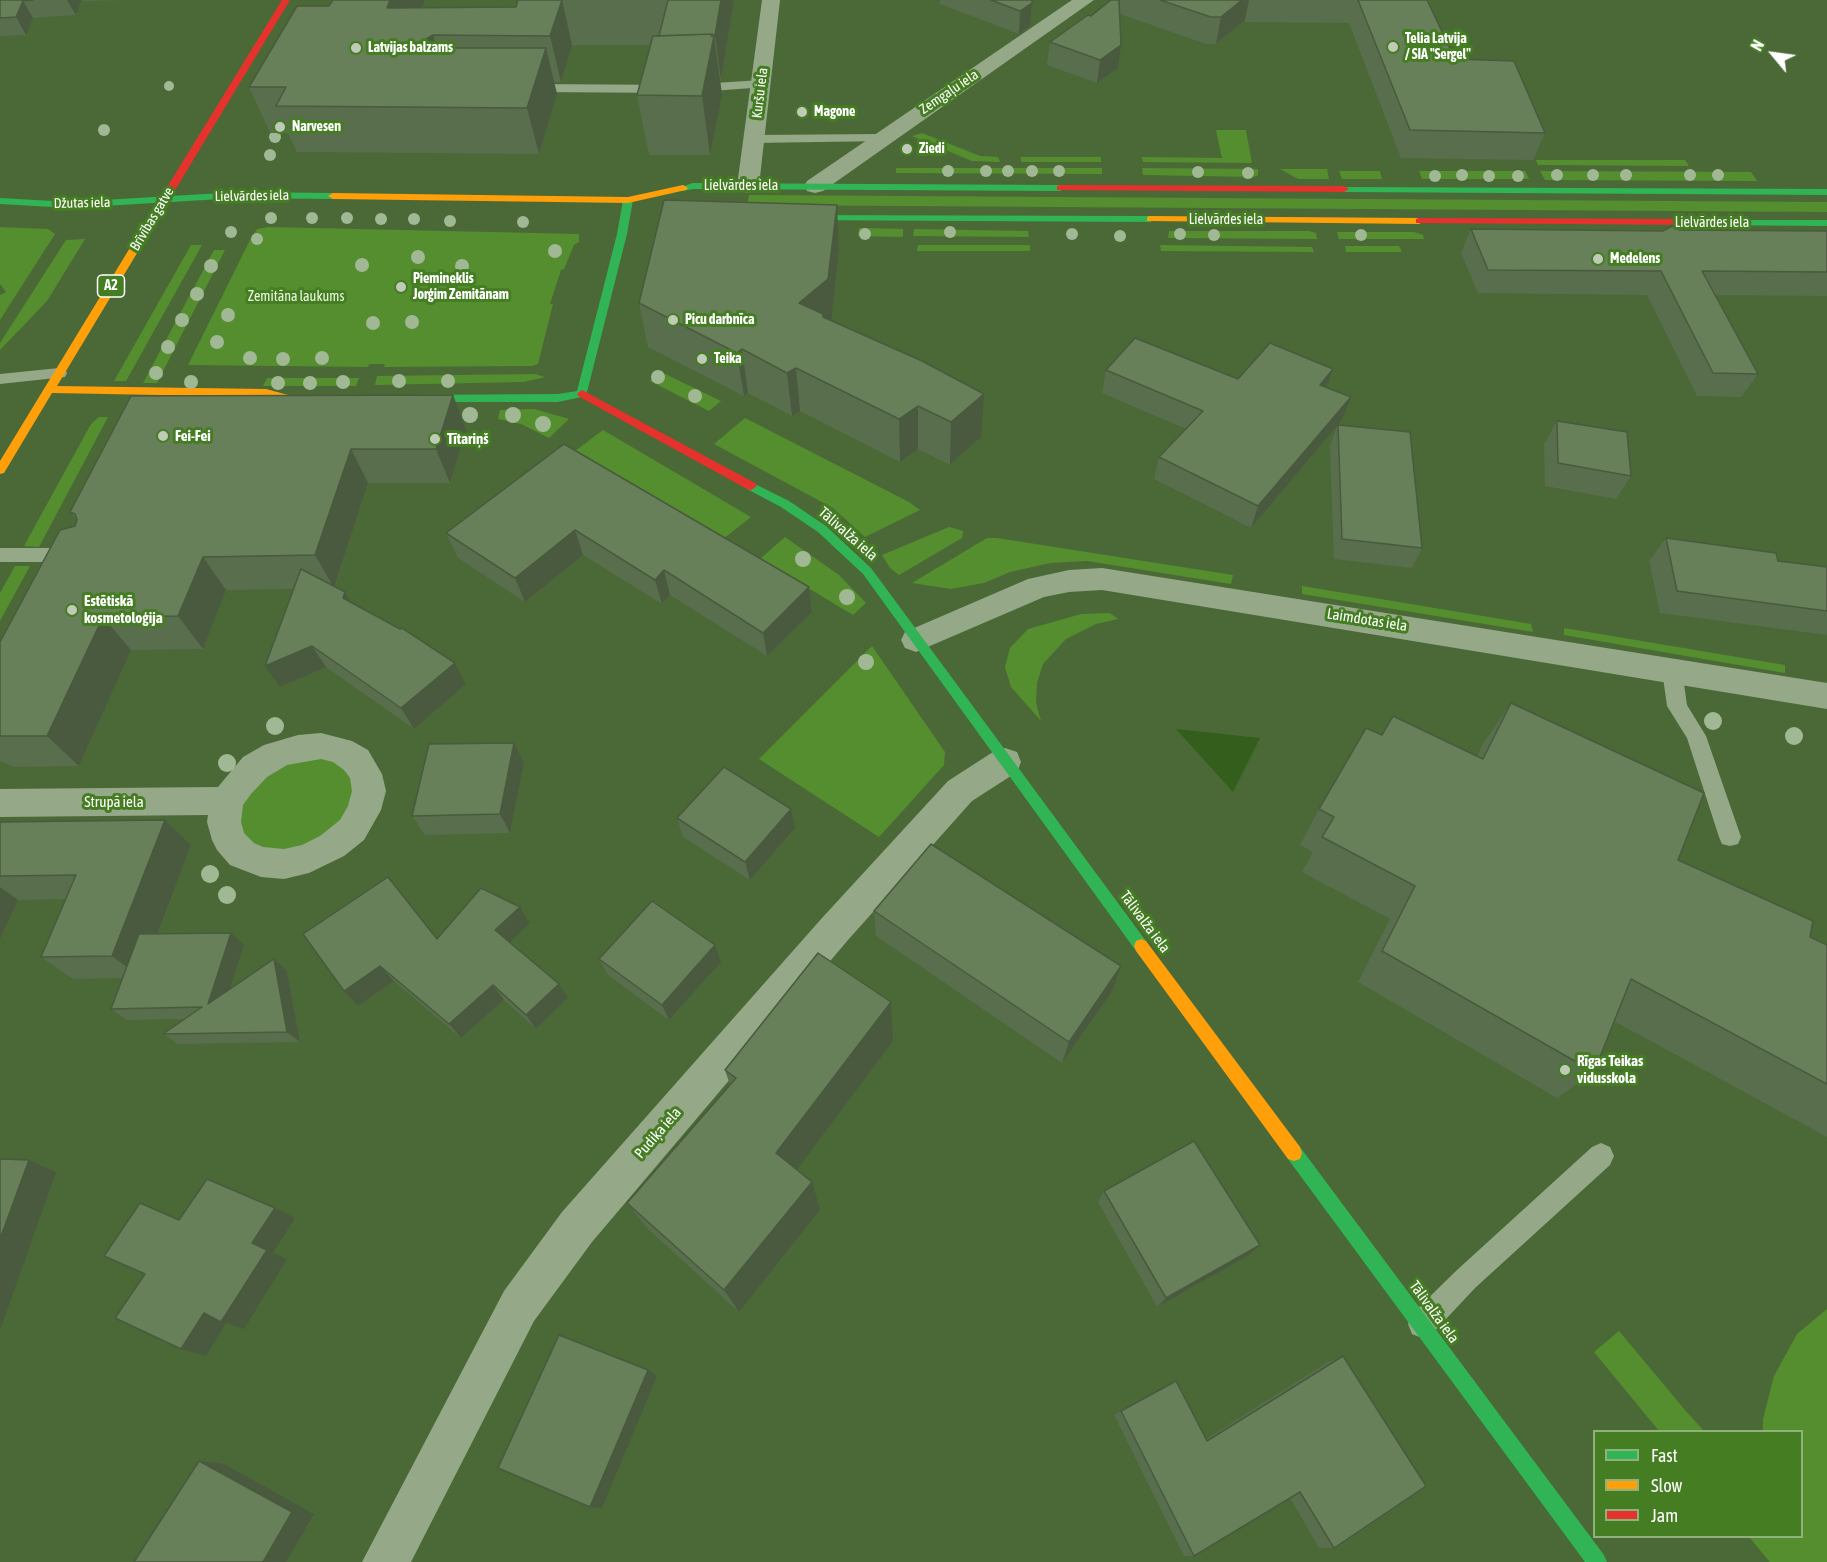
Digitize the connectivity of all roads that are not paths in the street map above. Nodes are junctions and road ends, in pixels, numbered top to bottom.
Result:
1 (286, 0) edge
2 (771, 0) edge
3 (1085, 0) edge
4 (761, 84) junction
5 (518, 88) edge
6 (881, 138) junction
7 (754, 139) junction
8 (748, 186) junction
9 (815, 186) junction
10 (1827, 192) edge
11 (164, 199) junction
12 (628, 200) junction
13 (0, 201) edge
14 (662, 210) edge
15 (780, 217) edge
16 (1827, 223) edge
17 (59, 373) junction
18 (0, 379) edge
19 (49, 389) junction
20 (582, 394) junction
21 (340, 399) edge
22 (392, 399) edge
23 (0, 470) edge
24 (93, 554) edge
25 (0, 555) edge
26 (916, 640) junction
27 (1672, 670) junction
28 (1827, 696) edge
29 (1005, 762) junction
30 (227, 801) dead end
31 (0, 803) edge
32 (1730, 837) dead end
33 (1601, 1156) dead end
34 (1422, 1324) junction
35 (387, 1562) edge
36 (1598, 1562) edge

1 - 11 main road, Brīvības gatve / A2
2 - 4 street, Kuršu iela
3 - 6 street, Zemgaļu iela
4 - 5 lane
4 - 7 street, Kuršu iela
6 - 7 lane
6 - 9 street, Zemgaļu iela
7 - 8 street, Kuršu iela
8 - 9 main road, Lielvārdes iela
8 - 12 main road, Lielvārdes iela
9 - 10 main road, Lielvārdes iela
11 - 12 main road, Lielvārdes iela
11 - 13 main road, Džutas iela
11 - 17 main road, Brīvības gatve / A2
12 - 14 main road, Lielvārdes iela
12 - 20 main road
15 - 16 main road, Lielvārdes iela
17 - 18 lane
17 - 19 main road, Brīvības gatve / A2
19 - 21 main road
19 - 23 main road, Brīvības gatve / A2
20 - 22 main road
20 - 26 main road, Tālivalža iela
24 - 25 lane
26 - 27 street, Laimdotas iela
26 - 29 main road, Tālivalža iela
27 - 28 street, Laimdotas iela
27 - 32 lane
29 - 34 main road, Tālivalža iela
29 - 35 street, Pudiķa iela
30 - 31 street, Strupā iela
33 - 34 lane
34 - 36 main road, Tālivalža iela

